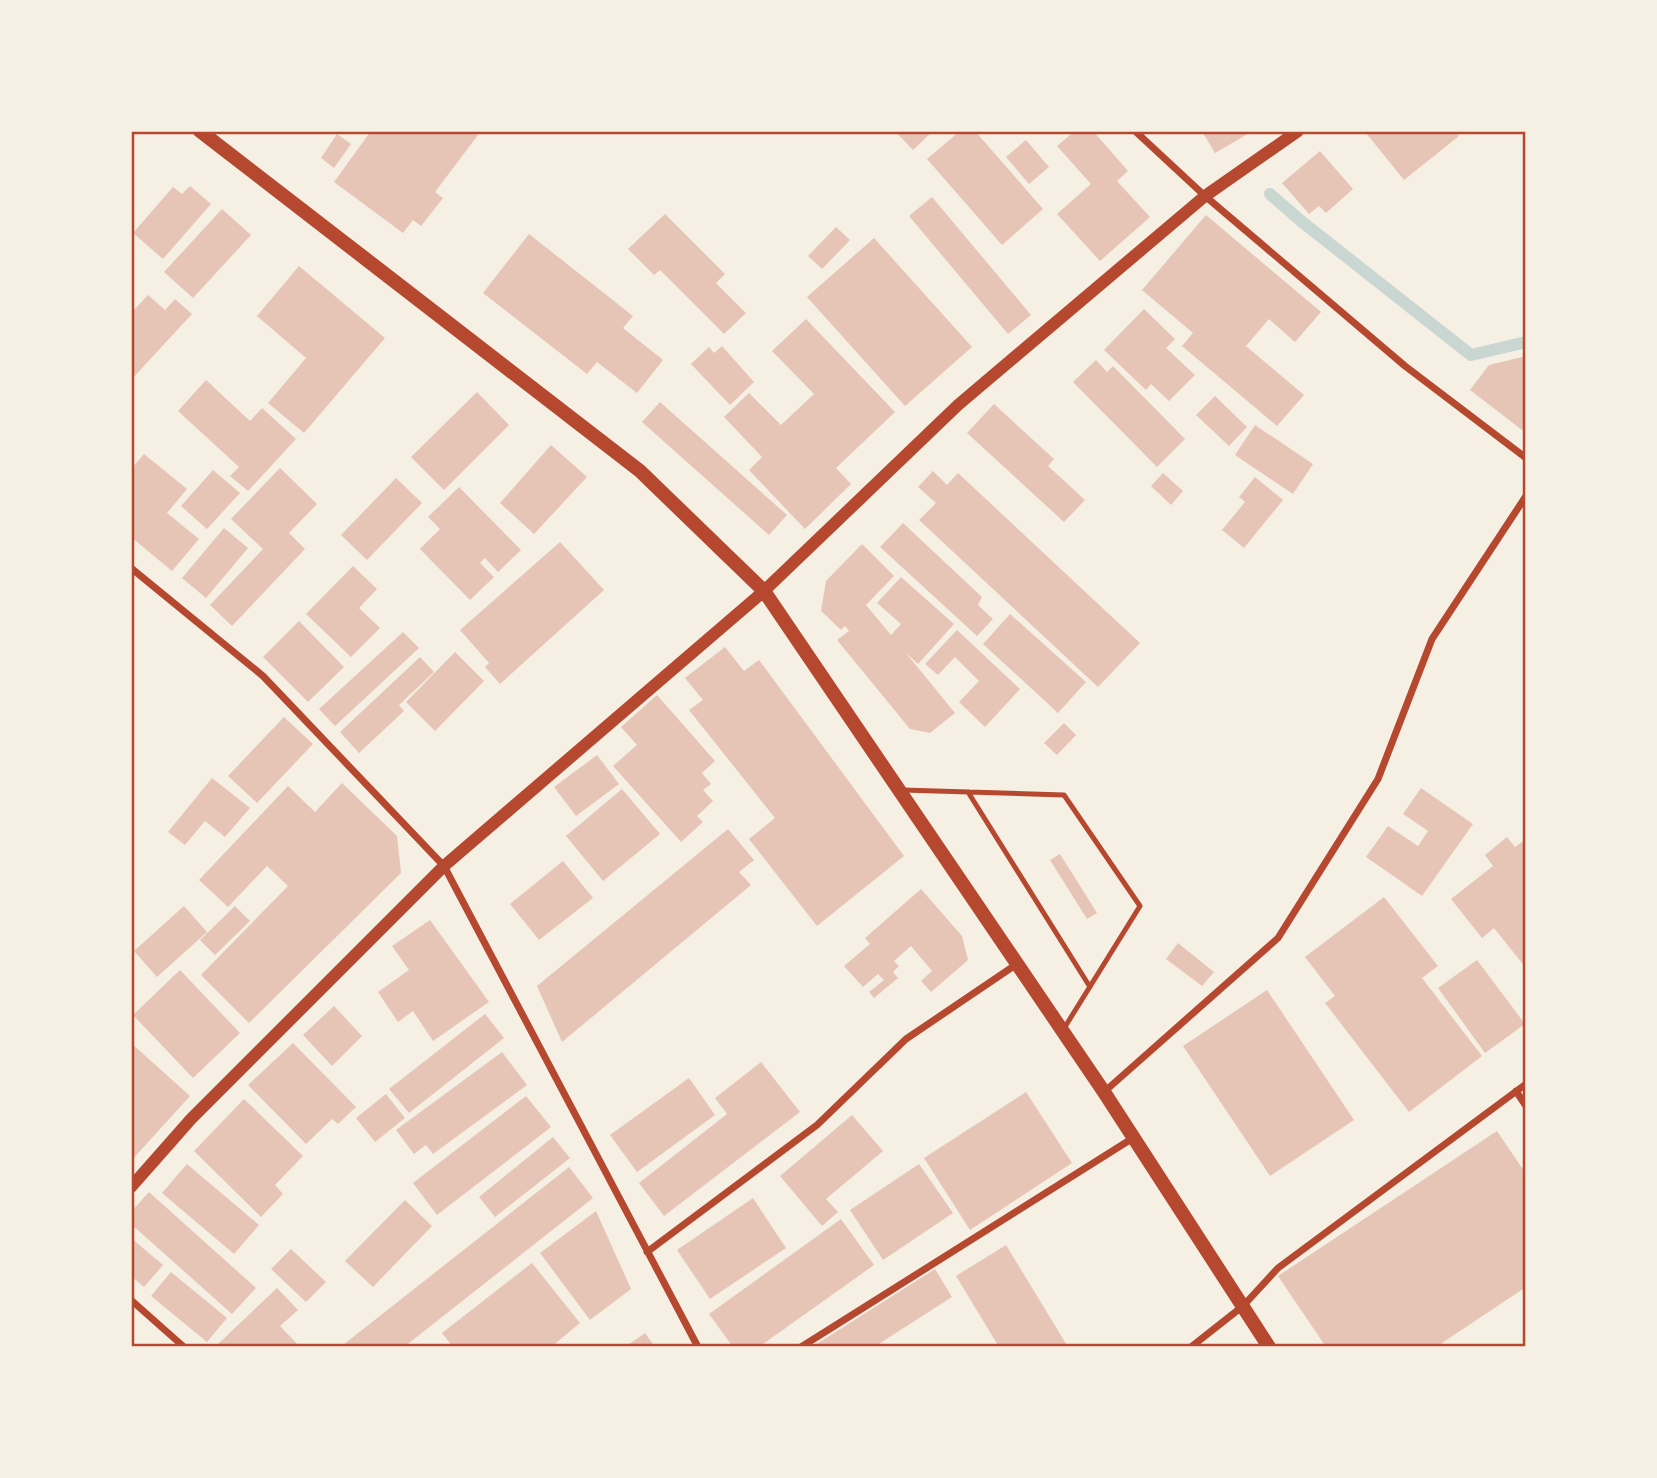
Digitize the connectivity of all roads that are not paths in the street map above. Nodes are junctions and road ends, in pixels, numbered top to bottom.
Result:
1 (200, 131) edge
2 (1135, 131) edge
3 (1298, 131) edge
4 (1205, 196) junction
5 (1525, 454) edge
6 (1526, 496) edge
7 (131, 568) edge
8 (764, 591) junction
9 (900, 790) junction
10 (968, 792) junction
11 (444, 866) junction
12 (1017, 964) junction
13 (1090, 988) junction
14 (1063, 1031) junction
15 (1526, 1084) edge
16 (1516, 1091) junction
17 (1104, 1092) junction
18 (1526, 1105) edge
19 (1133, 1138) junction
20 (131, 1187) edge
21 (647, 1252) junction
22 (131, 1300) edge
23 (1243, 1306) junction
24 (184, 1347) edge
25 (698, 1347) edge
26 (801, 1347) edge
27 (1191, 1347) edge
28 (1269, 1347) edge

1 - 8 main road
2 - 4 street
3 - 4 street
4 - 5 street
4 - 8 street
6 - 17 street
7 - 11 street
8 - 9 main road
8 - 11 street
9 - 10 lane
9 - 12 main road
10 - 13 lane
10 - 13 lane
11 - 20 street
11 - 21 street
12 - 14 main road
12 - 21 street
13 - 14 lane
14 - 17 main road
15 - 16 street
16 - 18 street
16 - 23 street
17 - 19 main road
19 - 23 main road
19 - 26 street
21 - 25 street
22 - 24 street
23 - 27 street
23 - 28 main road

